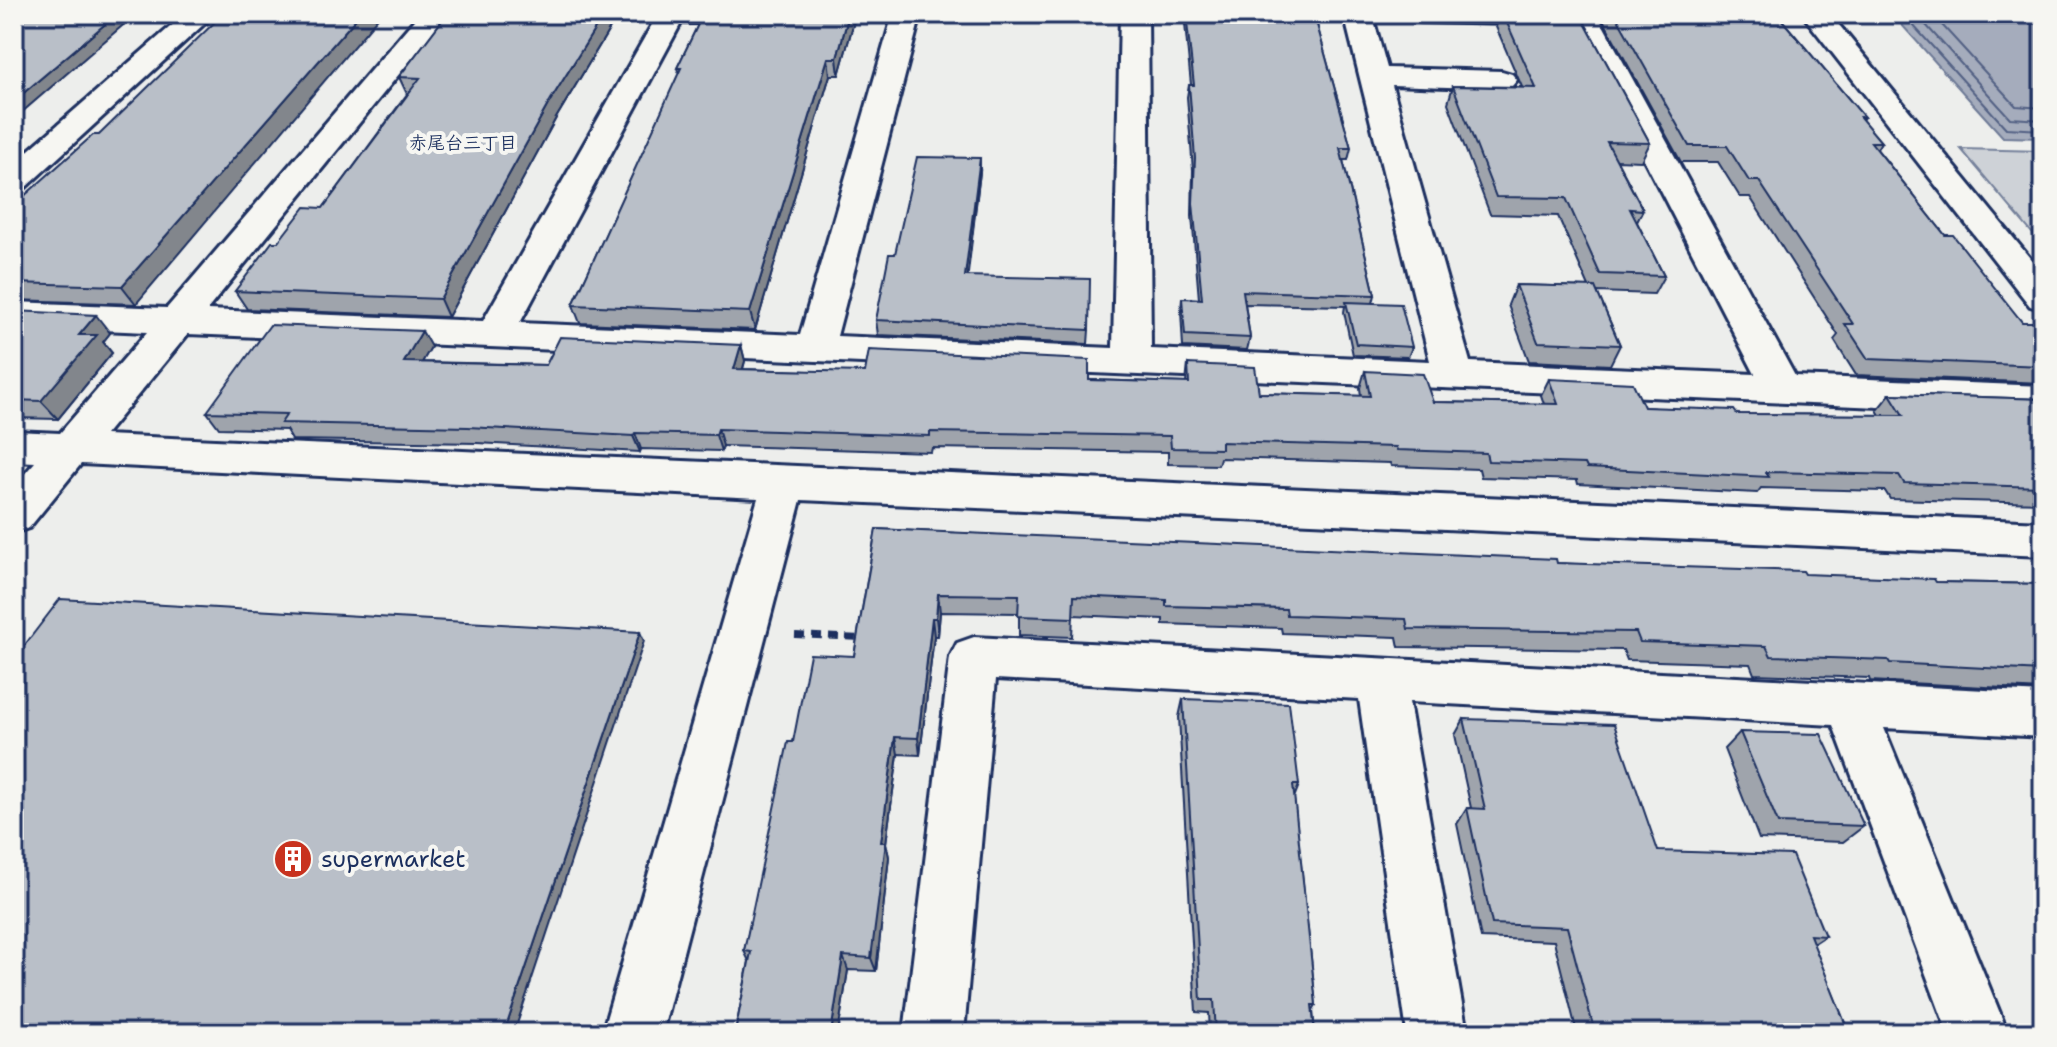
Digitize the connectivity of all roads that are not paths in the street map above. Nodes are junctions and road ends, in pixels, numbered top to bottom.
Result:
1 (201, 14) edge
2 (434, 14) edge
3 (672, 14) edge
4 (907, 14) edge
5 (1134, 14) edge
6 (1816, 14) edge
7 (1569, 16) edge
8 (1389, 27) edge
9 (1485, 39) dead end
10 (1375, 76) junction
11 (1502, 80) dead end
12 (14, 180) edge
13 (2043, 298) edge
14 (14, 314) edge
15 (178, 320) junction
16 (495, 334) junction
17 (815, 348) junction
18 (1132, 361) junction
19 (1453, 373) junction
20 (1782, 388) junction
21 (2043, 400) edge
22 (14, 446) edge
23 (71, 449) junction
24 (784, 483) junction
25 (14, 516) edge
26 (2043, 539) edge
27 (1380, 677) junction
28 (1850, 705) junction
29 (2043, 715) edge
30 (632, 1033) edge
31 (934, 1033) edge
32 (1437, 1033) edge
33 (1978, 1033) edge

1 - 12 street
2 - 15 street
3 - 16 street
4 - 17 street
5 - 18 street
6 - 13 street
7 - 8 street
7 - 20 street
8 - 9 street
8 - 10 street
10 - 11 street
10 - 19 street
14 - 15 street
15 - 16 street
15 - 23 street
16 - 17 street
17 - 18 street
18 - 19 street
19 - 20 street
20 - 21 street
22 - 23 street
23 - 24 street
23 - 25 street
24 - 26 street
24 - 30 street
27 - 28 street
27 - 31 street
27 - 32 street
28 - 29 street
28 - 33 street

